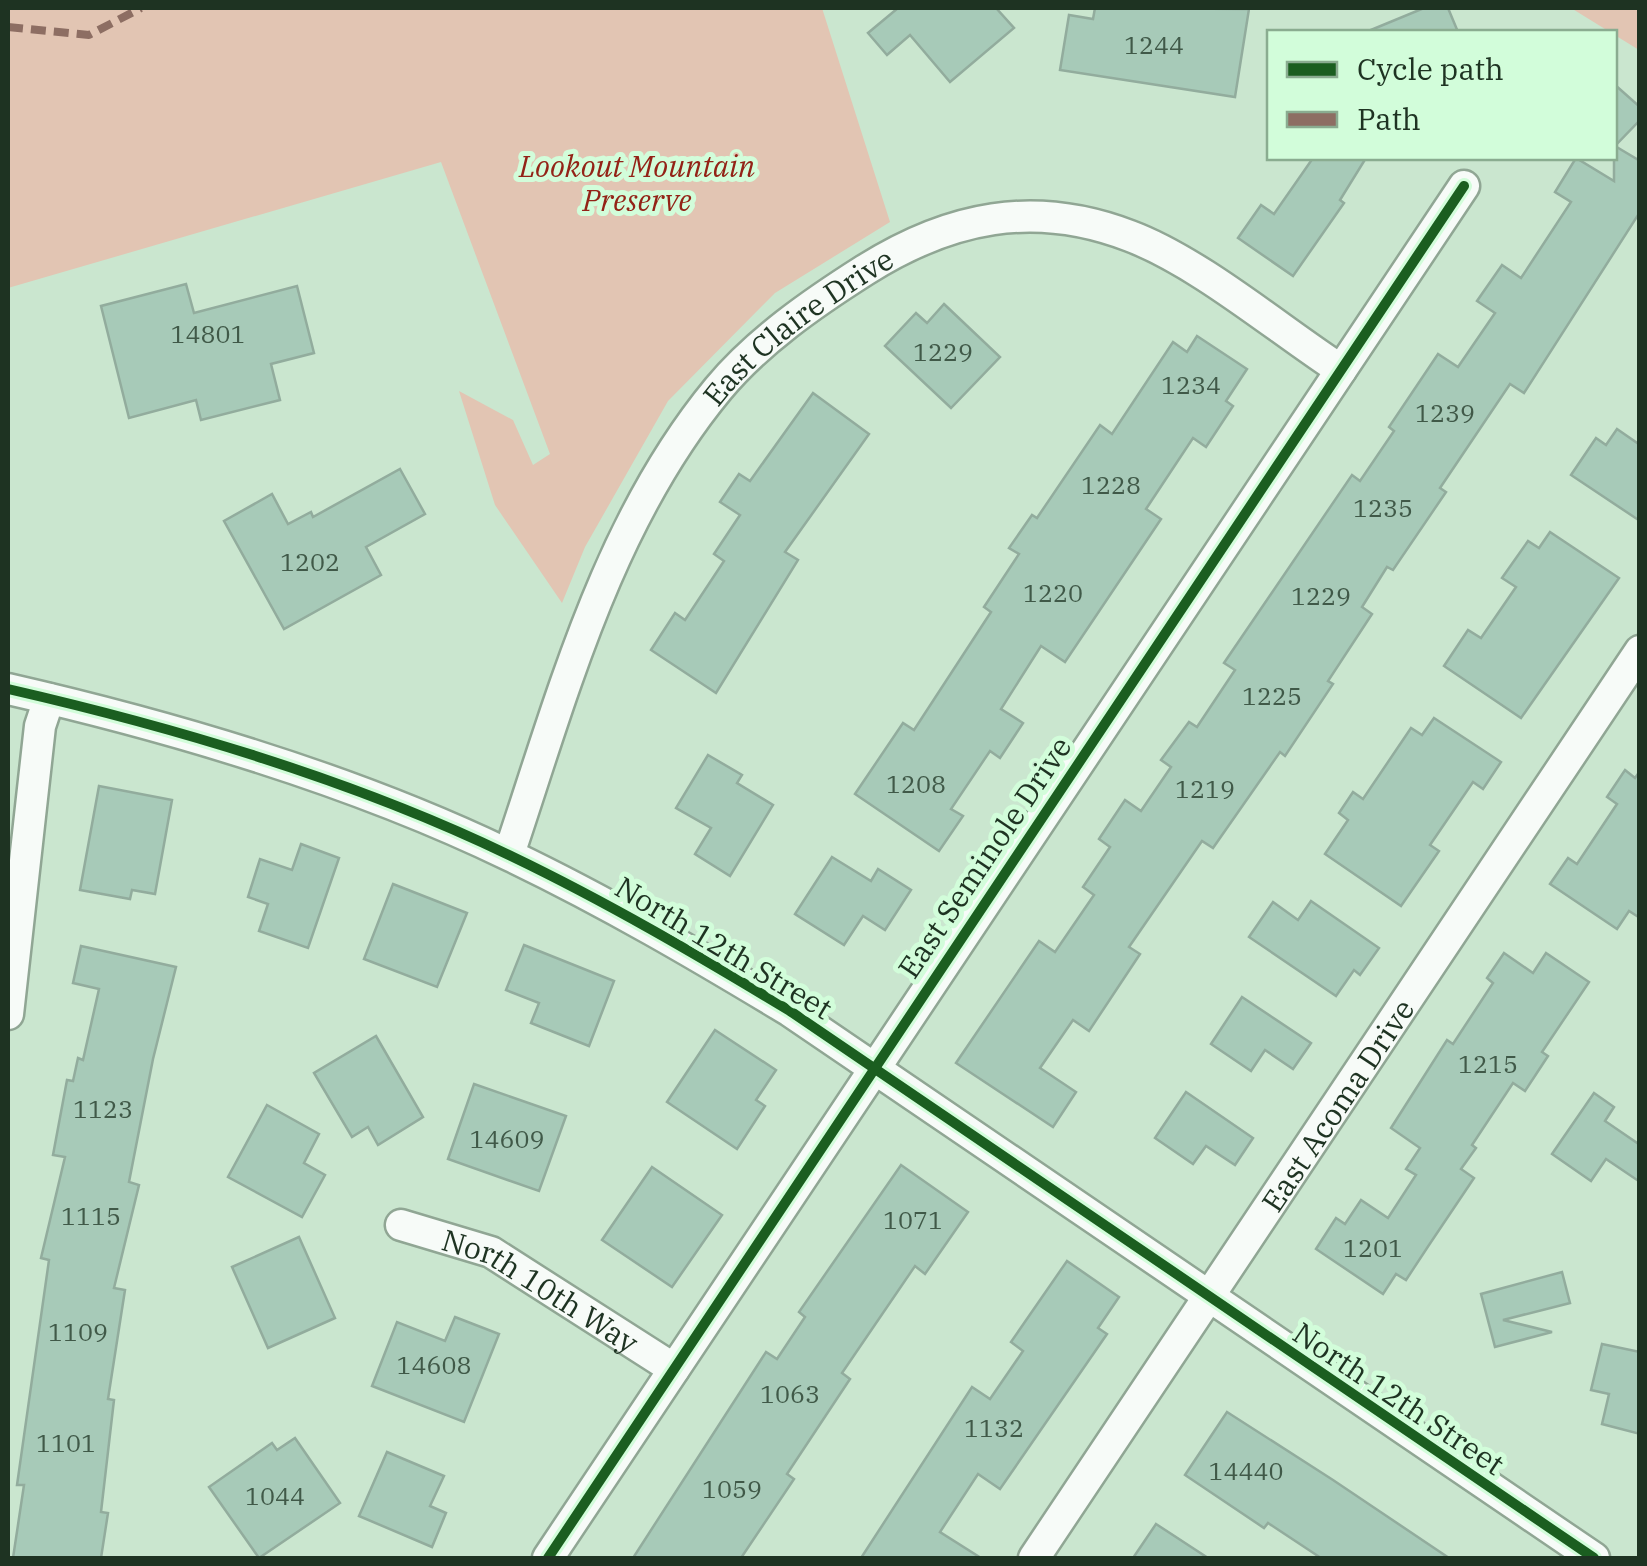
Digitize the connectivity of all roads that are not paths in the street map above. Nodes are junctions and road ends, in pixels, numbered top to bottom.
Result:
1 (1464, 186) dead end
2 (1340, 370) junction
3 (1635, 665) edge
4 (8, 689) edge
5 (49, 698) junction
6 (509, 854) junction
7 (8, 1014) edge
8 (873, 1068) junction
9 (401, 1224) dead end
10 (1207, 1299) junction
11 (674, 1369) junction
12 (548, 1558) edge
13 (1034, 1558) edge
14 (1594, 1558) edge

1 - 2 street, East Seminole Drive
2 - 6 street, East Claire Drive
2 - 8 street, East Seminole Drive
3 - 10 street, East Acoma Drive
4 - 5 street, North 12th Street
5 - 6 street, North 12th Street
5 - 7 street
6 - 8 street, North 12th Street
8 - 10 street, North 12th Street
8 - 11 street, East Seminole Drive
9 - 11 street, North 10th Way
10 - 13 street, East Acoma Drive
10 - 14 street, North 12th Street
11 - 12 street, East Seminole Drive

